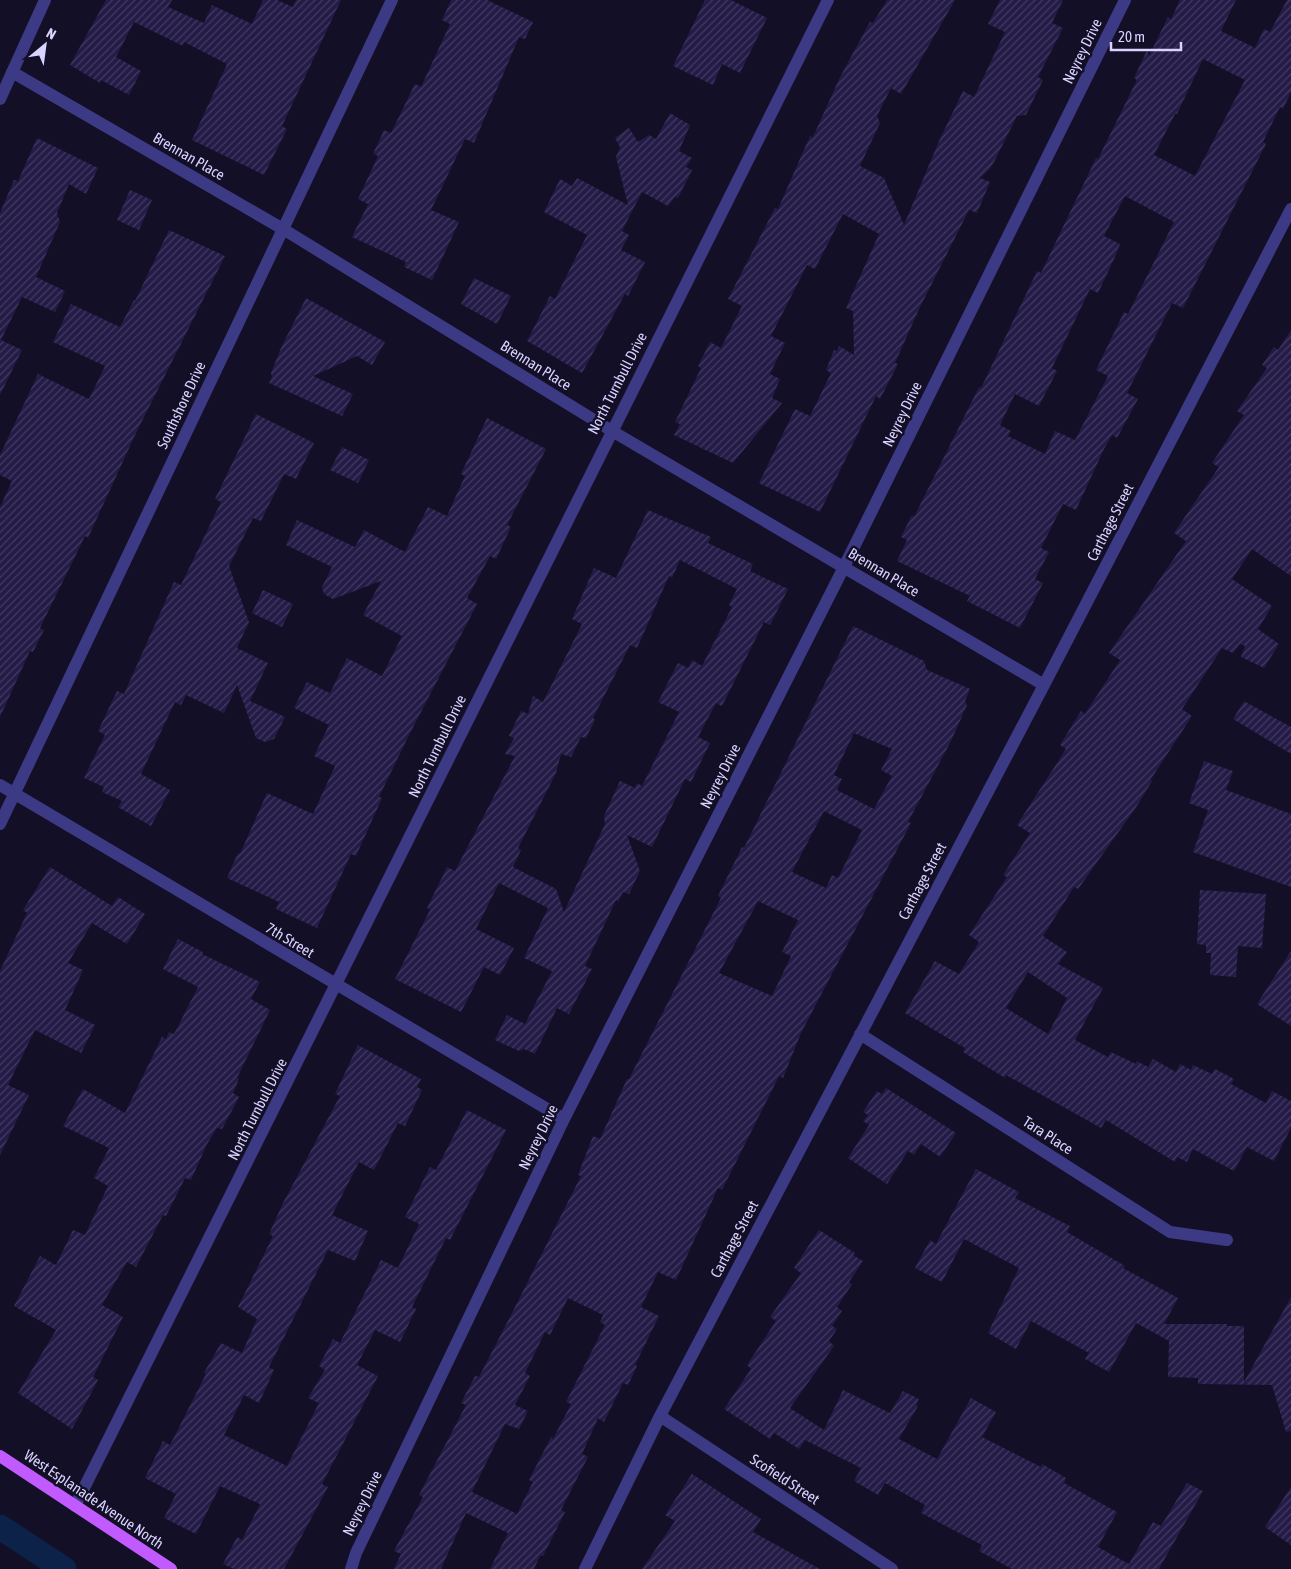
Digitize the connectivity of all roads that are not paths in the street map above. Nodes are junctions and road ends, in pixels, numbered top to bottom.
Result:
1 (45, 0) edge
2 (392, 0) edge
3 (828, 0) edge
4 (1125, 0) edge
5 (12, 72) junction
6 (0, 98) edge
7 (1291, 209) edge
8 (283, 229) junction
9 (612, 430) junction
10 (844, 567) junction
11 (1044, 685) junction
12 (0, 785) edge
13 (14, 794) junction
14 (0, 824) edge
15 (336, 986) junction
16 (860, 1034) junction
17 (564, 1119) junction
18 (1227, 1240) dead end
19 (660, 1416) junction
20 (0, 1456) edge
21 (75, 1506) junction
22 (137, 1548) junction
23 (151, 1569) edge
24 (170, 1569) edge
25 (351, 1569) edge
26 (585, 1569) edge
27 (892, 1569) edge

1 - 5 street
2 - 8 street, Southshore Drive
3 - 9 street, North Turnbull Drive
4 - 10 street, Neyrey Drive
5 - 6 street
5 - 8 street, Brennan Place
7 - 11 street, Carthage Street
8 - 9 street, Brennan Place
8 - 13 street, Southshore Drive
9 - 10 street, Brennan Place
9 - 15 street, North Turnbull Drive
10 - 11 street, Brennan Place
10 - 17 street, Neyrey Drive
11 - 16 street, Carthage Street
12 - 13 street, 7th Street
13 - 14 street, Southshore Drive
13 - 15 street, 7th Street
15 - 17 street, 7th Street
15 - 21 street, North Turnbull Drive
16 - 18 street, Tara Place
16 - 19 street, Carthage Street
17 - 25 street, Neyrey Drive
19 - 26 street, Carthage Street
19 - 27 street, Scofield Street
20 - 21 main road, West Esplanade Avenue North
21 - 22 main road, West Esplanade Avenue North
22 - 23 main road
22 - 24 main road, West Esplanade Avenue North

